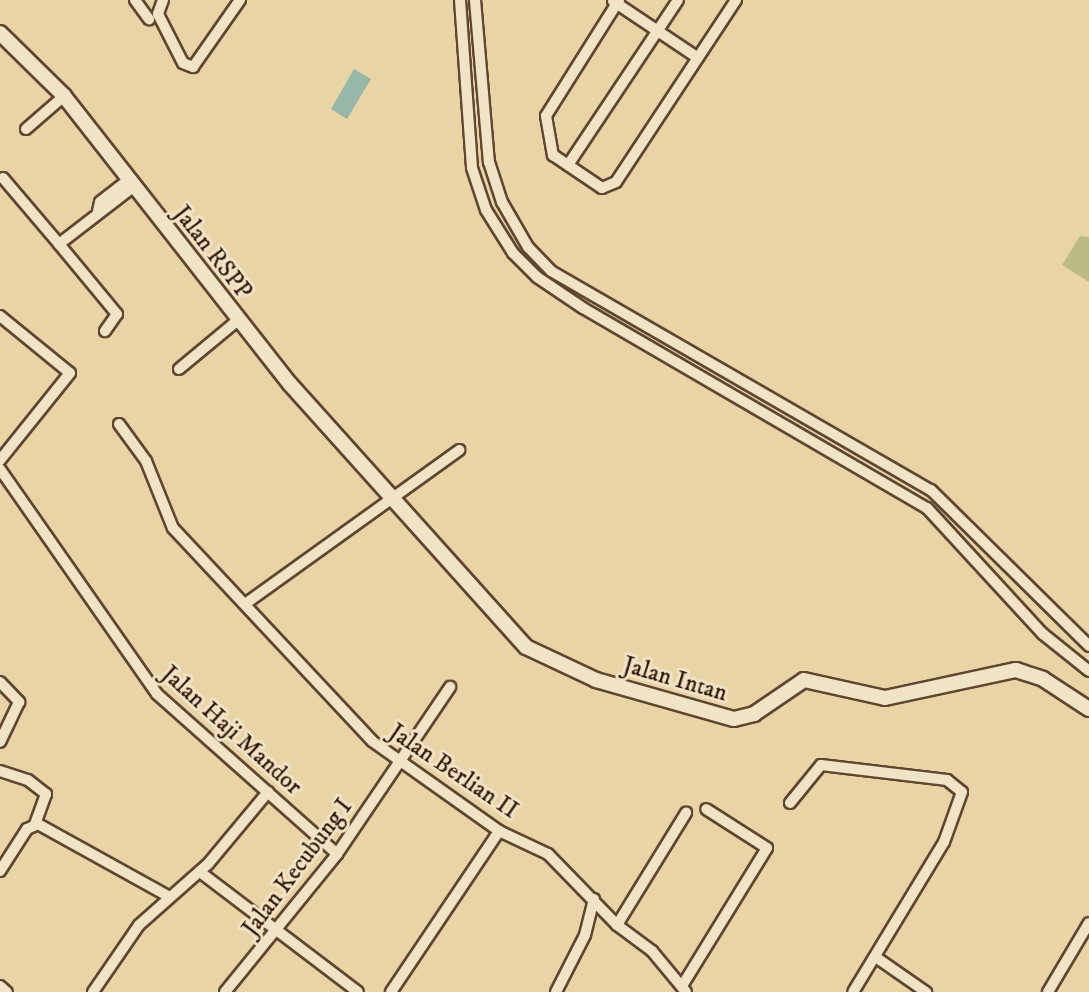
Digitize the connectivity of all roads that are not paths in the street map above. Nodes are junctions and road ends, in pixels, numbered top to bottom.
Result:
1 (135, 0) edge
2 (240, 0) edge
3 (460, 0) edge
4 (475, 0) edge
5 (678, 0) edge
6 (736, 0) edge
7 (615, 1) edge
8 (162, 3) edge
9 (149, 19) dead end
10 (657, 31) junction
11 (0, 33) edge
12 (698, 58) junction
13 (64, 96) junction
14 (26, 129) dead end
15 (568, 165) junction
16 (3, 178) dead end
17 (130, 184) junction
18 (59, 244) junction
19 (591, 294) junction
20 (583, 308) junction
21 (0, 316) edge
22 (238, 320) junction
23 (105, 331) dead end
24 (179, 369) dead end
25 (119, 424) dead end
26 (459, 450) dead end
27 (0, 460) edge
28 (0, 469) edge
29 (392, 498) junction
30 (245, 604) junction
31 (1057, 619) junction
32 (1043, 634) junction
33 (1089, 646) edge
34 (1089, 671) edge
35 (0, 682) edge
36 (450, 687) dead end
37 (1089, 709) edge
38 (0, 742) edge
39 (398, 764) junction
40 (0, 771) edge
41 (268, 792) junction
42 (790, 803) dead end
43 (706, 809) dead end
44 (686, 813) dead end
45 (35, 824) junction
46 (499, 831) junction
47 (337, 854) junction
48 (0, 871) edge
49 (200, 872) junction
50 (168, 896) junction
51 (594, 899) junction
52 (1089, 923) edge
53 (617, 925) junction
54 (280, 928) junction
55 (877, 958) junction
56 (0, 986) edge
57 (684, 989) edge
58 (7, 992) edge
59 (93, 992) edge
60 (225, 992) edge
61 (358, 992) edge
62 (391, 992) edge
63 (556, 992) edge
64 (853, 992) edge
65 (926, 992) edge
66 (1048, 992) edge

1 - 9 street
2 - 8 street
3 - 20 street
4 - 19 street
5 - 10 street
6 - 12 street
7 - 10 street
7 - 15 street
10 - 12 street
10 - 15 street
11 - 13 street, Jalan RSPP
12 - 15 street
13 - 14 street
13 - 17 street, Jalan RSPP
16 - 18 street
17 - 18 street
17 - 22 street, Jalan RSPP
18 - 23 street
19 - 20 street
19 - 31 street
20 - 32 street
21 - 27 street
22 - 24 street
22 - 29 street, Jalan RSPP
25 - 30 street, Jalan Berlian II
26 - 29 street
28 - 41 street, Jalan Haji Mandor
29 - 30 street
29 - 37 street, Jalan Intan
30 - 39 street, Jalan Berlian II
31 - 32 street
31 - 33 street
32 - 34 street
35 - 38 street
36 - 39 street, Jalan Kecubung I
39 - 46 street, Jalan Berlian II
39 - 47 street, Jalan Kecubung I
40 - 45 street
41 - 47 street, Jalan Haji Mandor
41 - 49 street
42 - 55 street
43 - 57 street
44 - 53 street
45 - 48 street
45 - 50 street
46 - 51 street, Jalan Berlian II
46 - 62 street
47 - 54 street, Jalan Kecubung I
49 - 50 street
49 - 54 street
50 - 59 street
51 - 53 street, Jalan Berlian II
51 - 63 street
52 - 66 street
53 - 57 street, Jalan Berlian II
54 - 60 street, Jalan Kecubung I
54 - 61 street
55 - 64 street
55 - 65 street
56 - 58 street

